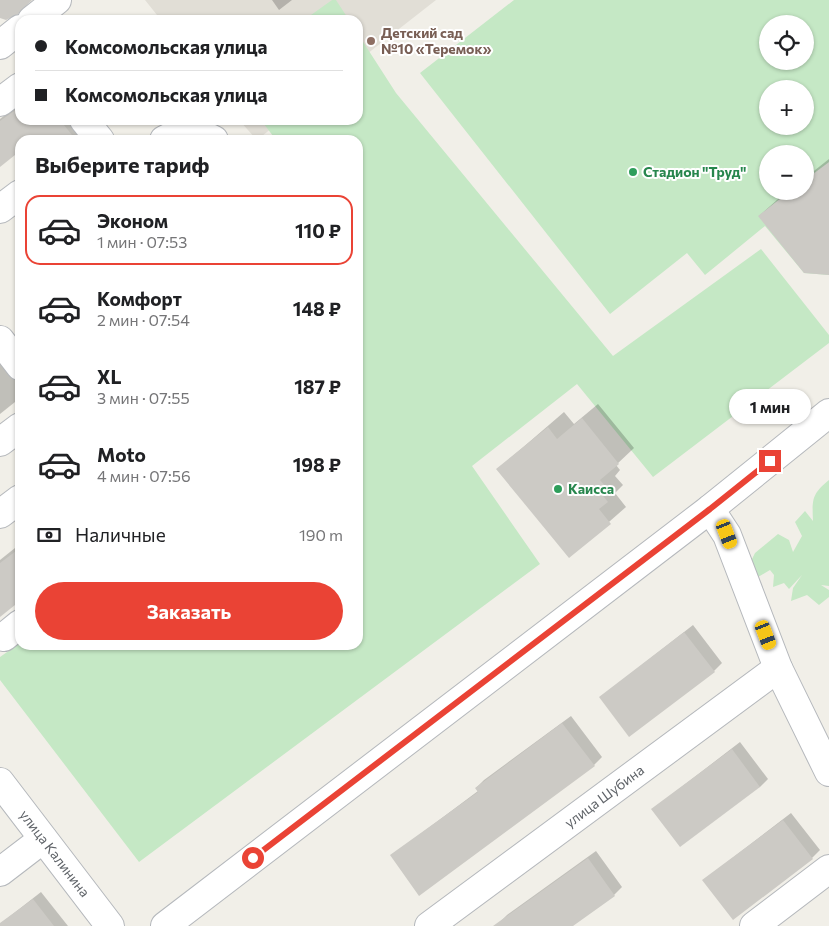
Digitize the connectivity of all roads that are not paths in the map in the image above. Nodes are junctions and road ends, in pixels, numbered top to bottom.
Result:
1 (57, 0) edge
2 (38, 15) edge
3 (15, 91) edge
4 (0, 102) edge
5 (88, 125) edge
6 (96, 135) edge
7 (15, 198) edge
8 (0, 210) edge
9 (0, 340) edge
10 (15, 360) edge
11 (829, 412) edge
12 (15, 431) edge
13 (0, 442) edge
14 (15, 503) edge
15 (710, 509) junction
16 (0, 514) edge
17 (778, 668) junction
18 (829, 772) edge
19 (0, 782) edge
20 (43, 839) junction
21 (829, 869) edge
22 (0, 872) edge
23 (110, 926) edge
24 (164, 926) edge
25 (429, 926) edge
26 (754, 926) edge

1 - 2 street
3 - 4 street
5 - 6 street
7 - 8 street
9 - 10 street
11 - 15 street
12 - 13 street
14 - 16 street
15 - 17 street
15 - 24 street
17 - 18 street
17 - 25 street, улица Шубина
19 - 20 street, улица Калинина
20 - 22 street
20 - 23 street, улица Калинина
21 - 26 street

